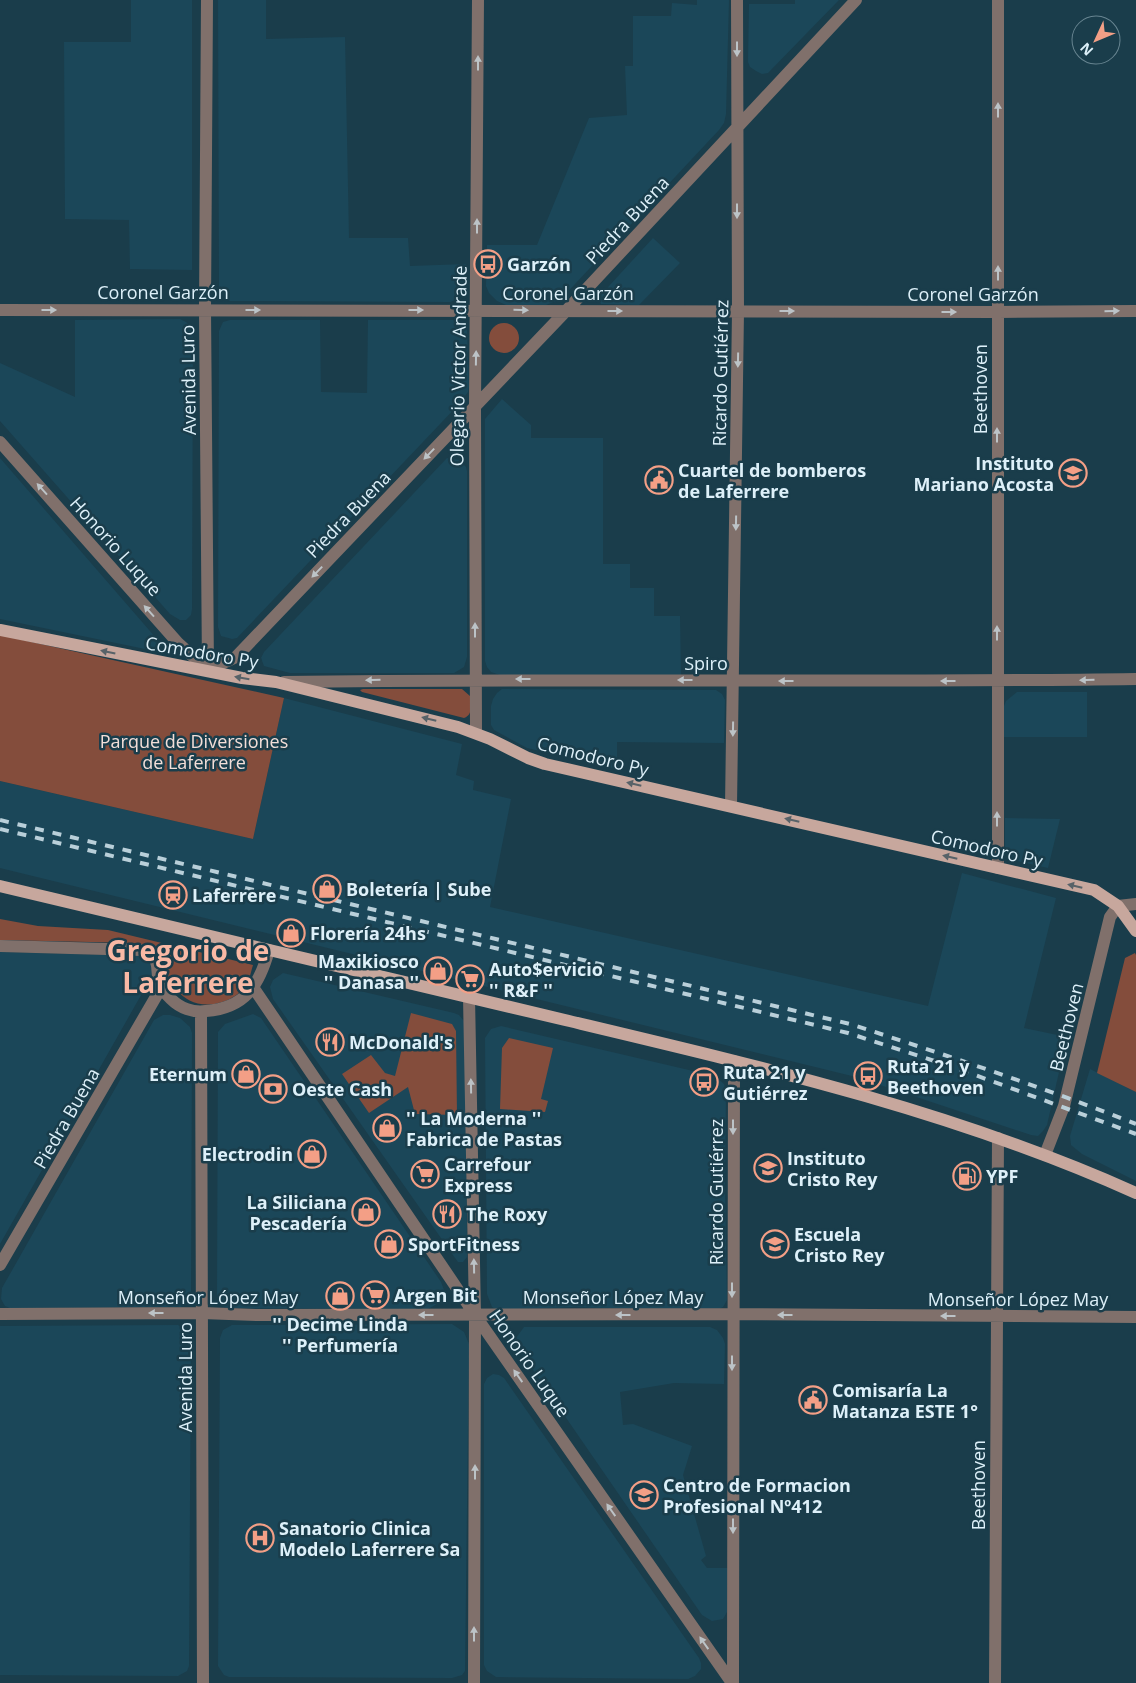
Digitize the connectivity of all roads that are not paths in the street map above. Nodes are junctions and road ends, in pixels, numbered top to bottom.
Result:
1 (207, 0) edge
2 (478, 0) edge
3 (737, 0) edge
4 (856, 0) edge
5 (998, 0) edge
6 (736, 129) junction
7 (0, 310) edge
8 (204, 310) junction
9 (476, 310) junction
10 (566, 311) junction
11 (738, 311) junction
12 (1136, 311) edge
13 (998, 312) junction
14 (475, 406) junction
15 (0, 442) edge
16 (0, 630) edge
17 (208, 670) junction
18 (475, 679) junction
19 (734, 680) junction
20 (1136, 680) edge
21 (997, 681) junction
22 (276, 682) junction
23 (476, 733) junction
24 (731, 806) junction
25 (998, 868) junction
26 (0, 886) edge
27 (1136, 904) edge
28 (1118, 906) junction
29 (1136, 931) edge
30 (0, 946) edge
31 (269, 950) junction
32 (253, 987) junction
33 (161, 988) junction
34 (469, 997) junction
35 (201, 1012) junction
36 (734, 1061) junction
37 (998, 1138) junction
38 (1045, 1156) junction
39 (1136, 1194) edge
40 (0, 1265) edge
41 (202, 1313) junction
42 (0, 1314) edge
43 (732, 1314) junction
44 (475, 1315) junction
45 (997, 1317) junction
46 (1136, 1317) edge
47 (203, 1683) edge
48 (474, 1683) edge
49 (732, 1683) edge
50 (995, 1683) edge

1 - 8 street, Avenida Luro
9 -> 2 street, Olegario Victor Andrade
3 -> 6 street, Ricardo Gutiérrez
4 - 6 street, Piedra Buena
13 -> 5 street, Beethoven
6 - 10 street, Piedra Buena
6 -> 11 street, Ricardo Gutiérrez
7 -> 8 street, Coronel Garzón
8 -> 9 street, Coronel Garzón
8 - 17 street, Avenida Luro
9 -> 10 street, Coronel Garzón
14 -> 9 street, Olegario Victor Andrade
10 -> 11 street, Coronel Garzón
10 - 14 street, Piedra Buena
11 -> 13 street, Coronel Garzón
11 -> 19 street, Ricardo Gutiérrez
13 -> 12 street, Coronel Garzón
21 -> 13 street, Beethoven
14 -> 17 street, Piedra Buena
18 -> 14 street, Olegario Victor Andrade
17 -> 15 street, Honorio Luque
17 -> 16 main road, Comodoro Py
22 -> 17 main road, Comodoro Py
19 -> 18 street, Spiro
18 -> 22 street, Spiro
18 - 23 street, Olegario Victor Andrade
21 -> 19 street, Spiro
19 -> 24 street, Ricardo Gutiérrez
20 -> 21 street, Spiro
25 -> 21 street, Beethoven
23 -> 22 main road, Comodoro Py
24 -> 23 main road, Comodoro Py
25 -> 24 main road, Comodoro Py
28 -> 25 main road, Comodoro Py
26 - 31 main road
27 - 28 street
28 - 29 main road, Comodoro Py
28 - 38 street, Beethoven
30 - 33 street
31 - 32 street
31 - 34 main road
32 - 35 street
32 - 44 street, Honorio Luque
33 - 35 street
33 - 40 street, Piedra Buena
34 - 36 main road
44 -> 34 street
35 - 41 street, Avenida Luro
36 - 37 main road
36 -> 43 street, Ricardo Gutiérrez
37 - 38 main road
37 - 45 street, Beethoven
38 - 39 main road
41 -> 42 street, Monseñor López May
44 -> 41 street, Monseñor López May
41 - 47 street, Avenida Luro
43 -> 44 street, Monseñor López May
45 -> 43 street, Monseñor López May
43 -> 49 street, Ricardo Gutiérrez
48 -> 44 street
49 -> 44 street, Honorio Luque
45 - 46 street, Monseñor López May
45 - 50 street, Beethoven

